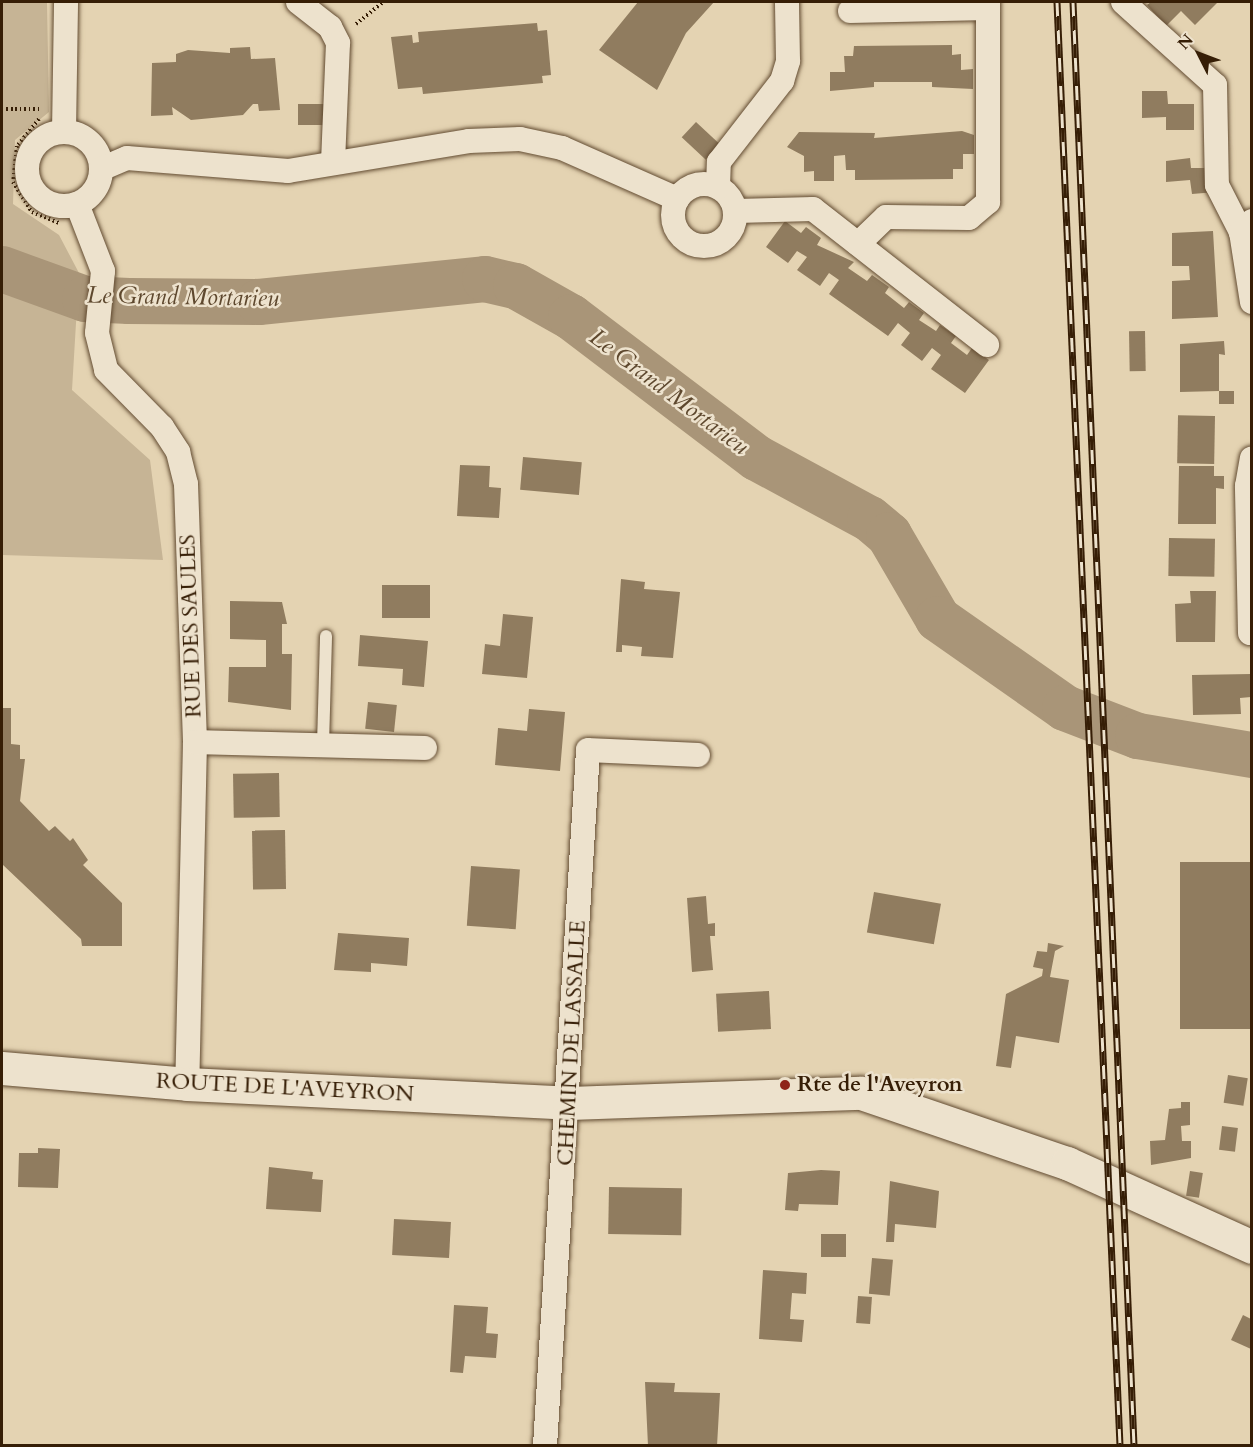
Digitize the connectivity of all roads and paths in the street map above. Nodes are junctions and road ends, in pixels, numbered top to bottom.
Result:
1 (66, 2) edge
2 (298, 2) edge
3 (383, 2) edge
4 (787, 2) edge
5 (1123, 2) edge
6 (988, 5) edge
7 (849, 11) dead end
8 (334, 35) junction
9 (2, 109) edge
10 (43, 109) dead end
11 (64, 132) junction
12 (333, 164) junction
13 (101, 169) junction
14 (718, 187) junction
15 (677, 199) junction
16 (77, 204) junction
17 (736, 211) junction
18 (1246, 227) edge
19 (858, 244) junction
20 (1251, 302) edge
21 (987, 345) dead end
22 (1251, 458) edge
23 (1250, 633) edge
24 (326, 636) dead end
25 (195, 742) junction
26 (323, 745) junction
27 (425, 748) dead end
28 (698, 755) dead end
29 (2, 1068) edge
30 (187, 1084) junction
31 (569, 1103) junction
32 (1251, 1247) edge
33 (545, 1446) edge

1 - 11 street
2 - 8 street
3 - 8 path
4 - 14 street
5 - 18 street
6 - 7 street
6 - 19 street
8 - 12 street
9 - 10 path
11 - 13 street
11 - 16 street
12 - 13 street
12 - 15 street
13 - 16 street
14 - 15 street
14 - 17 street
15 - 17 street
16 - 25 street, RUE DES SAULES
17 - 19 street
18 - 20 street
19 - 21 street
22 - 23 street
24 - 26 lane
25 - 26 street
25 - 30 street, RUE DES SAULES
26 - 27 street
28 - 31 street, CHEMIN DE LASSALLE
29 - 30 street, ROUTE DE L'AVEYRON
30 - 31 street, ROUTE DE L'AVEYRON
31 - 32 street, ROUTE DE L'AVEYRON
31 - 33 street, CHEMIN DE LASSALLE

